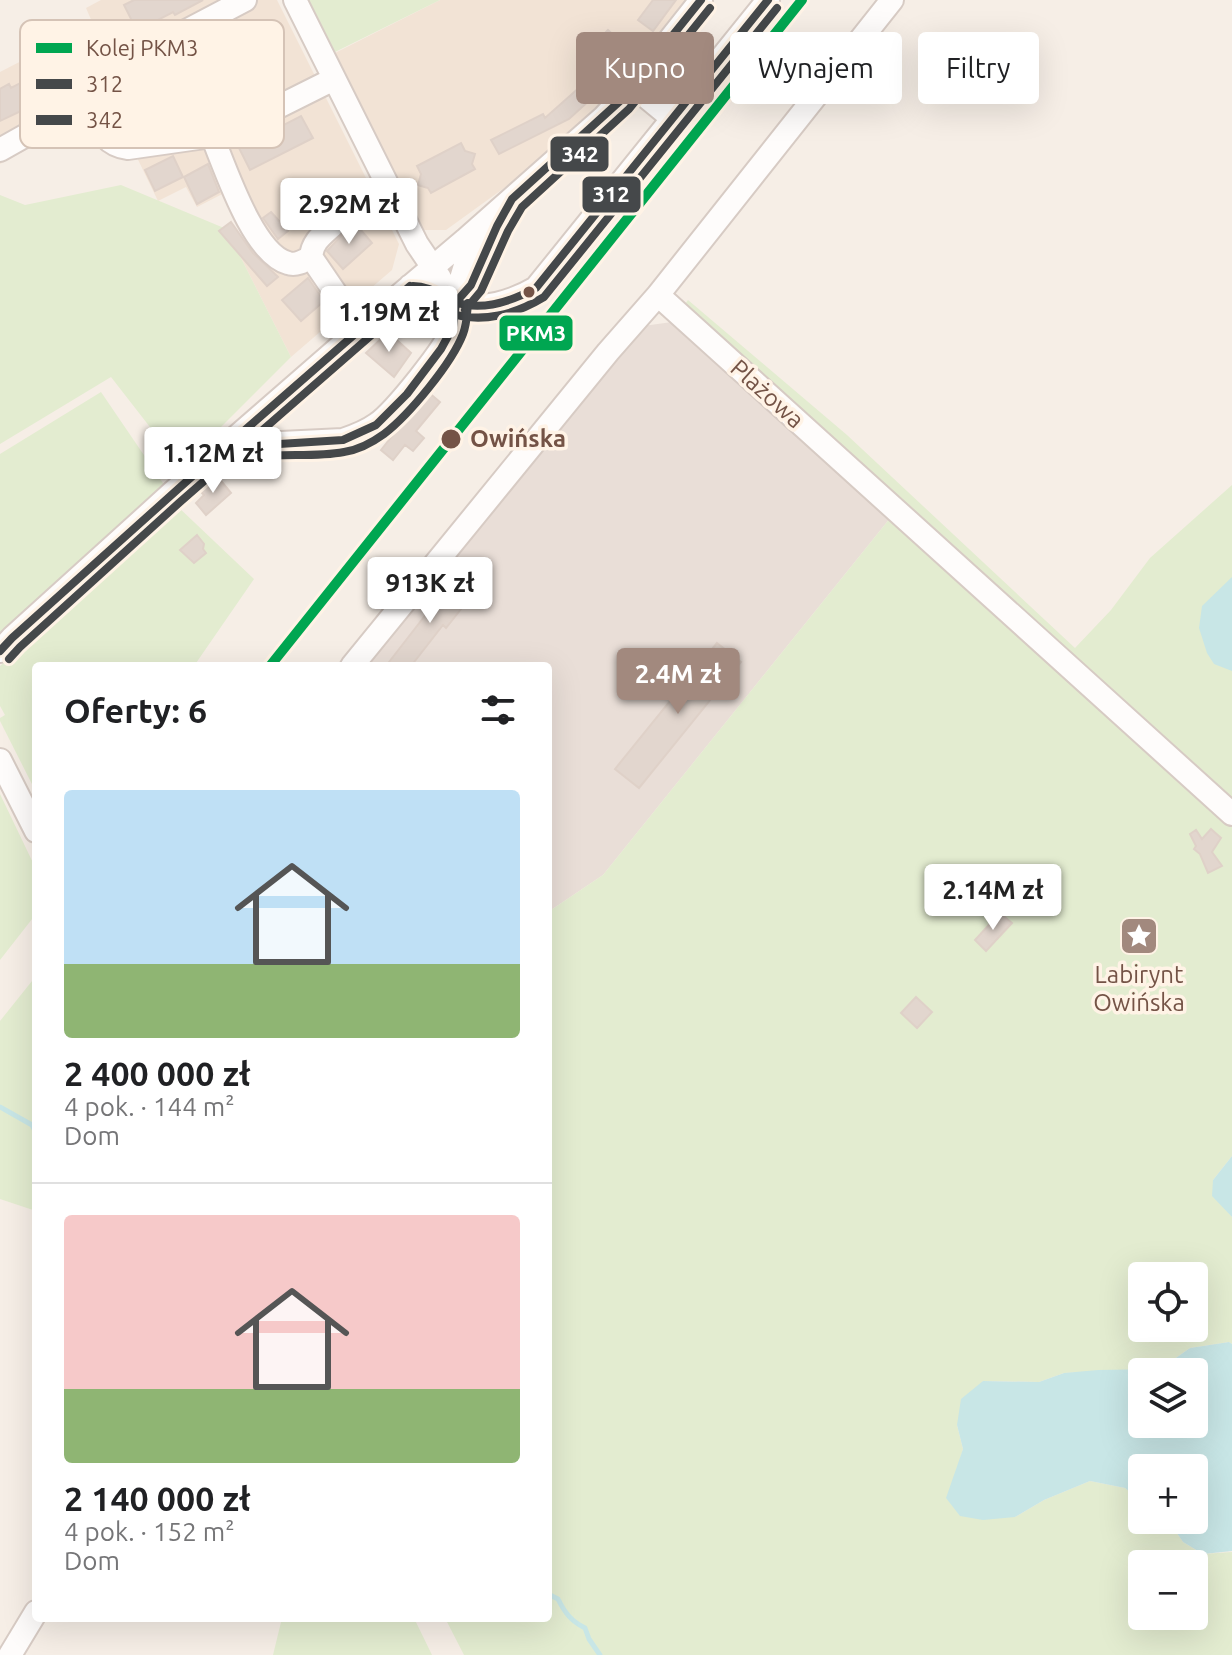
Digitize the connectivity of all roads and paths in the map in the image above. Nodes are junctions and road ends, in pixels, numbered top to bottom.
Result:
1 (245, 0) edge
2 (295, 0) edge
3 (701, 0) edge
4 (768, 0) edge
5 (892, 0) edge
6 (207, 20) edge
7 (676, 32) edge
8 (334, 79) junction
9 (284, 104) edge
10 (616, 104) edge
11 (655, 104) edge
12 (673, 119) junction
13 (20, 139) edge
14 (217, 148) edge
15 (0, 150) edge
16 (512, 199) junction
17 (488, 220) junction
18 (332, 226) dead end
19 (311, 257) junction
20 (432, 267) junction
21 (410, 286) junction
22 (658, 295) junction
23 (456, 302) junction
24 (360, 329) junction
25 (262, 416) junction
26 (270, 443) junction
27 (216, 455) junction
28 (4, 644) edge
29 (355, 662) edge
30 (0, 760) edge
31 (1232, 814) edge
32 (32, 823) edge
33 (32, 1619) edge
34 (10, 1655) edge

1 - 6 street
2 - 8 street
3 - 7 street
4 - 12 street
5 - 22 street
8 - 9 street
8 - 20 street
10 - 16 street
11 - 12 street
12 - 23 street
13 - 15 street
14 - 19 street
16 - 17 street
16 - 23 street
17 - 20 street
17 - 23 street
18 - 19 street
19 - 24 street
20 - 21 street
20 - 23 street
21 - 23 street
21 - 24 street
22 - 29 street
22 - 31 street, Plażowa
23 - 26 street
24 - 25 street
25 - 26 street
25 - 27 street
26 - 27 street
27 - 28 street
30 - 32 street
33 - 34 street

